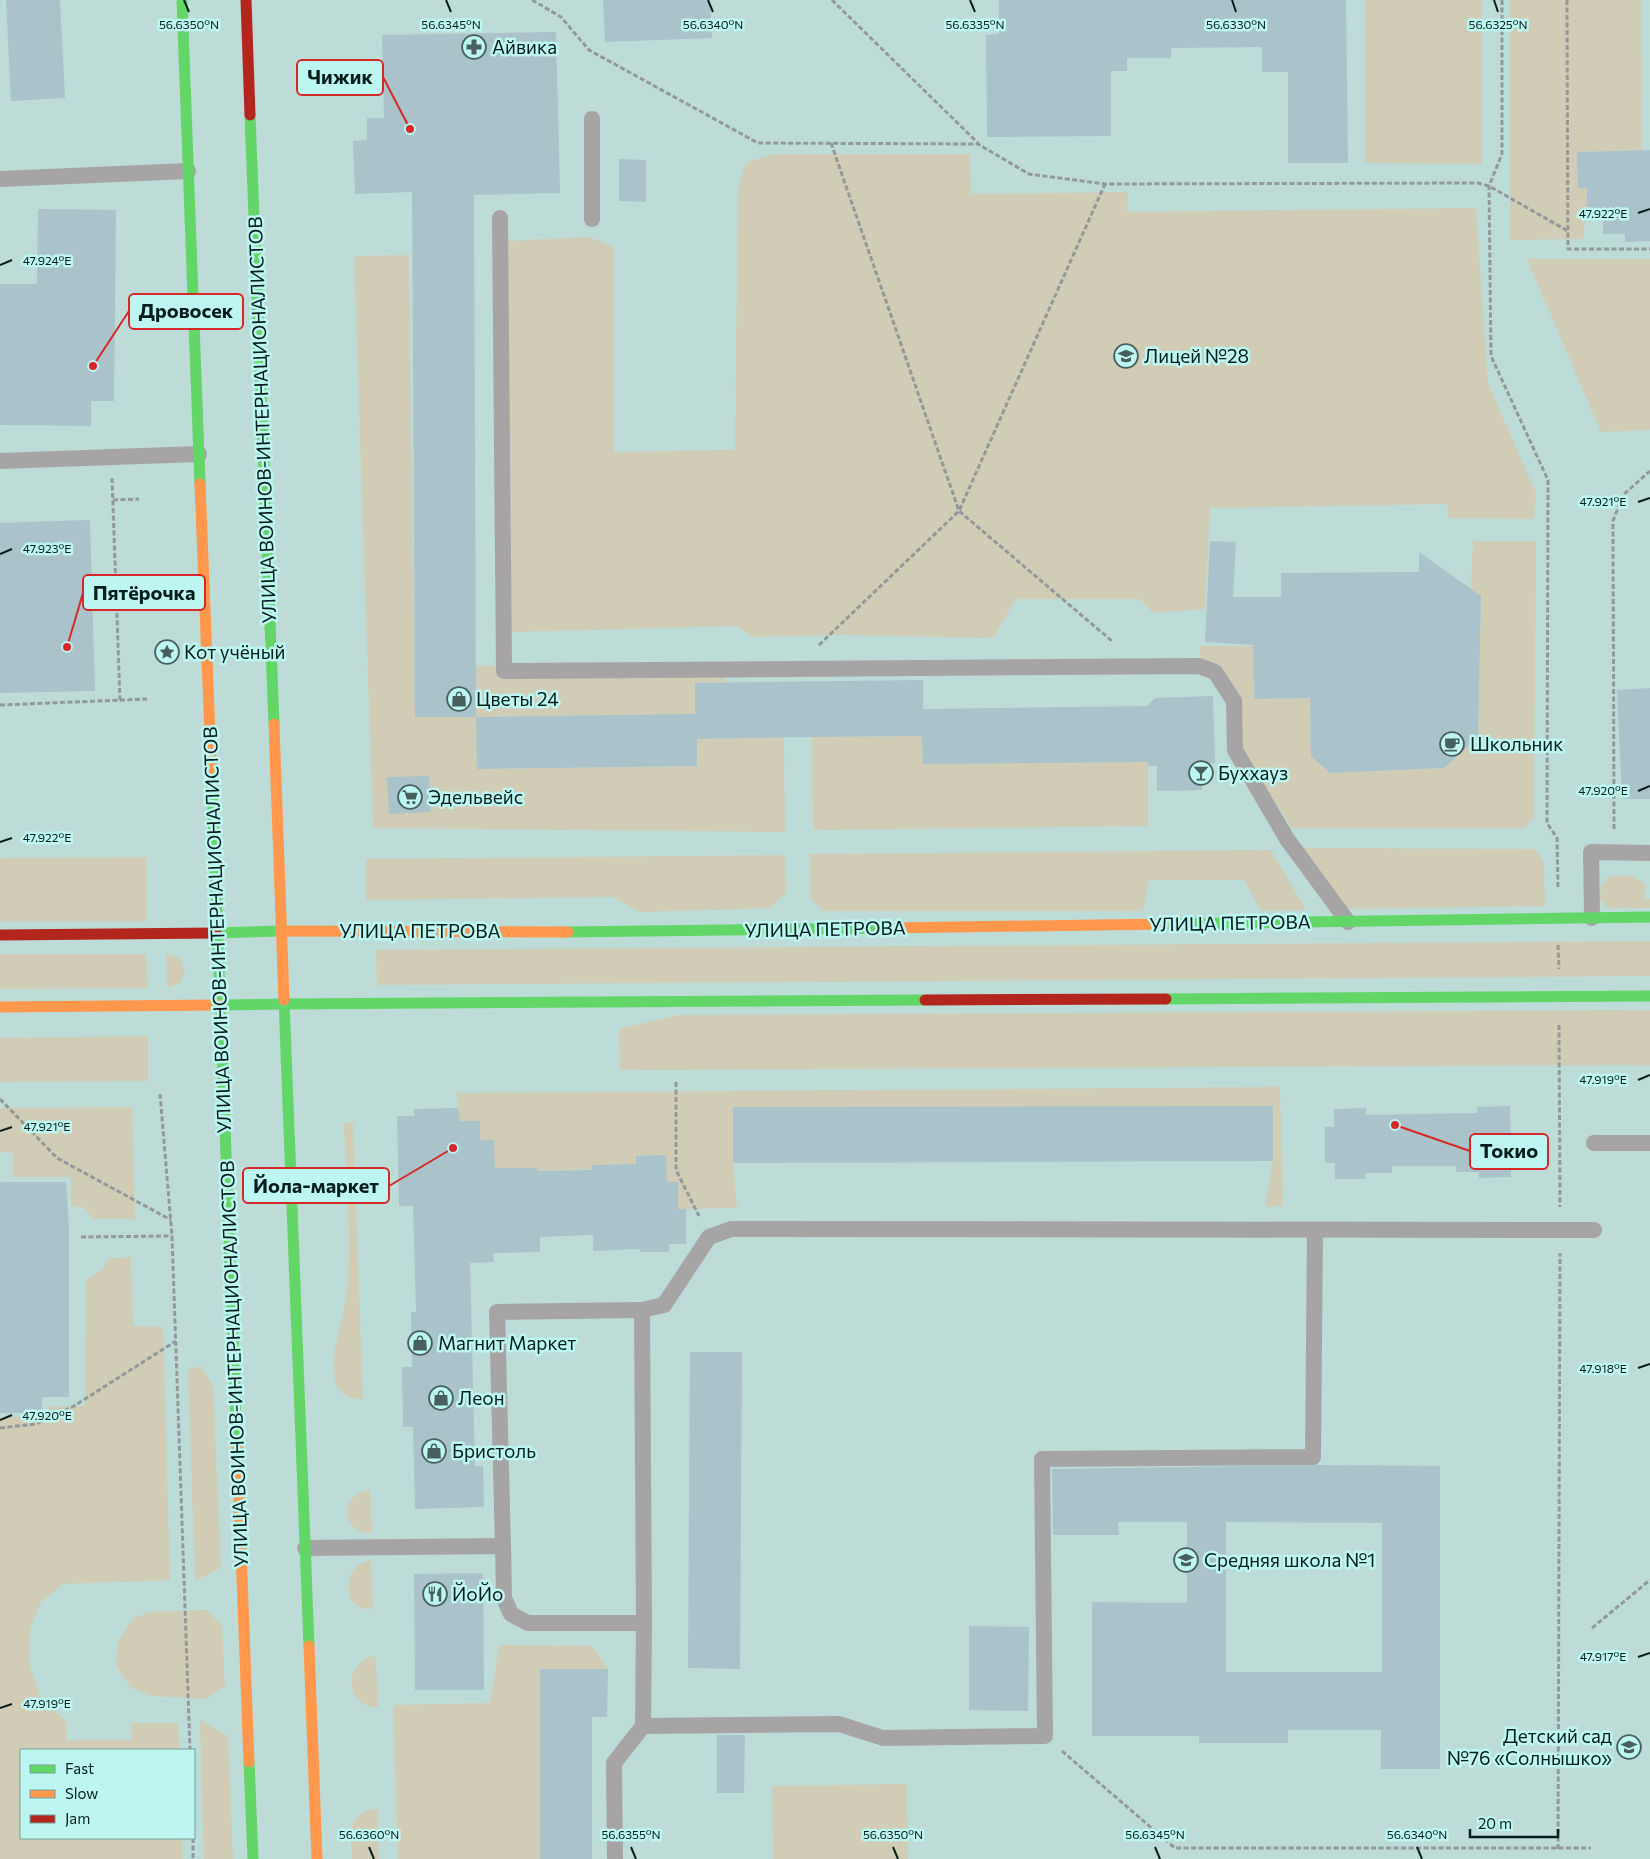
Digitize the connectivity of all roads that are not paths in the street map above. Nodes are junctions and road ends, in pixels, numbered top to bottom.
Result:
1 (182, 0) edge
2 (246, 0) edge
3 (592, 119) dead end
4 (188, 172) junction
5 (0, 179) edge
6 (500, 218) dead end
7 (592, 219) dead end
8 (199, 454) junction
9 (0, 461) edge
10 (1650, 853) edge
11 (1592, 918) junction
12 (1650, 918) edge
13 (1348, 922) junction
14 (281, 931) junction
15 (216, 933) junction
16 (0, 935) edge
17 (1650, 996) edge
18 (285, 1004) junction
19 (220, 1005) junction
20 (0, 1006) edge
21 (1594, 1143) dead end
22 (1650, 1143) edge
23 (1315, 1230) junction
24 (1594, 1230) dead end
25 (642, 1310) junction
26 (503, 1546) junction
27 (305, 1548) junction
28 (644, 1622) junction
29 (643, 1726) junction
30 (254, 1859) edge
31 (317, 1859) edge
32 (615, 1859) edge

1 - 4 main road, УЛИЦА ВОИНОВ-ИНТЕРНАЦИОНАЛИСТОВ
2 - 14 main road, УЛИЦА ВОИНОВ-ИНТЕРНАЦИОНАЛИСТОВ
3 - 7 lane
4 - 5 lane
4 - 8 main road, УЛИЦА ВОИНОВ-ИНТЕРНАЦИОНАЛИСТОВ
6 - 13 lane
8 - 9 lane
8 - 15 main road, УЛИЦА ВОИНОВ-ИНТЕРНАЦИОНАЛИСТОВ
10 - 11 lane
11 - 12 main road, УЛИЦА ПЕТРОВА
11 - 13 main road, УЛИЦА ПЕТРОВА
13 - 14 main road, УЛИЦА ПЕТРОВА
14 - 15 main road, УЛИЦА ПЕТРОВА
14 - 18 main road, УЛИЦА ВОИНОВ-ИНТЕРНАЦИОНАЛИСТОВ
15 - 16 main road, УЛИЦА ПЕТРОВА
15 - 19 main road, УЛИЦА ВОИНОВ-ИНТЕРНАЦИОНАЛИСТОВ
17 - 18 main road
18 - 19 main road
18 - 27 main road, УЛИЦА ВОИНОВ-ИНТЕРНАЦИОНАЛИСТОВ
19 - 20 main road
19 - 30 main road, УЛИЦА ВОИНОВ-ИНТЕРНАЦИОНАЛИСТОВ
21 - 22 lane
23 - 24 lane
23 - 25 lane
23 - 29 lane
25 - 26 lane
25 - 28 lane
26 - 27 lane
26 - 28 lane
27 - 31 main road, УЛИЦА ВОИНОВ-ИНТЕРНАЦИОНАЛИСТОВ
28 - 29 lane
29 - 32 lane

